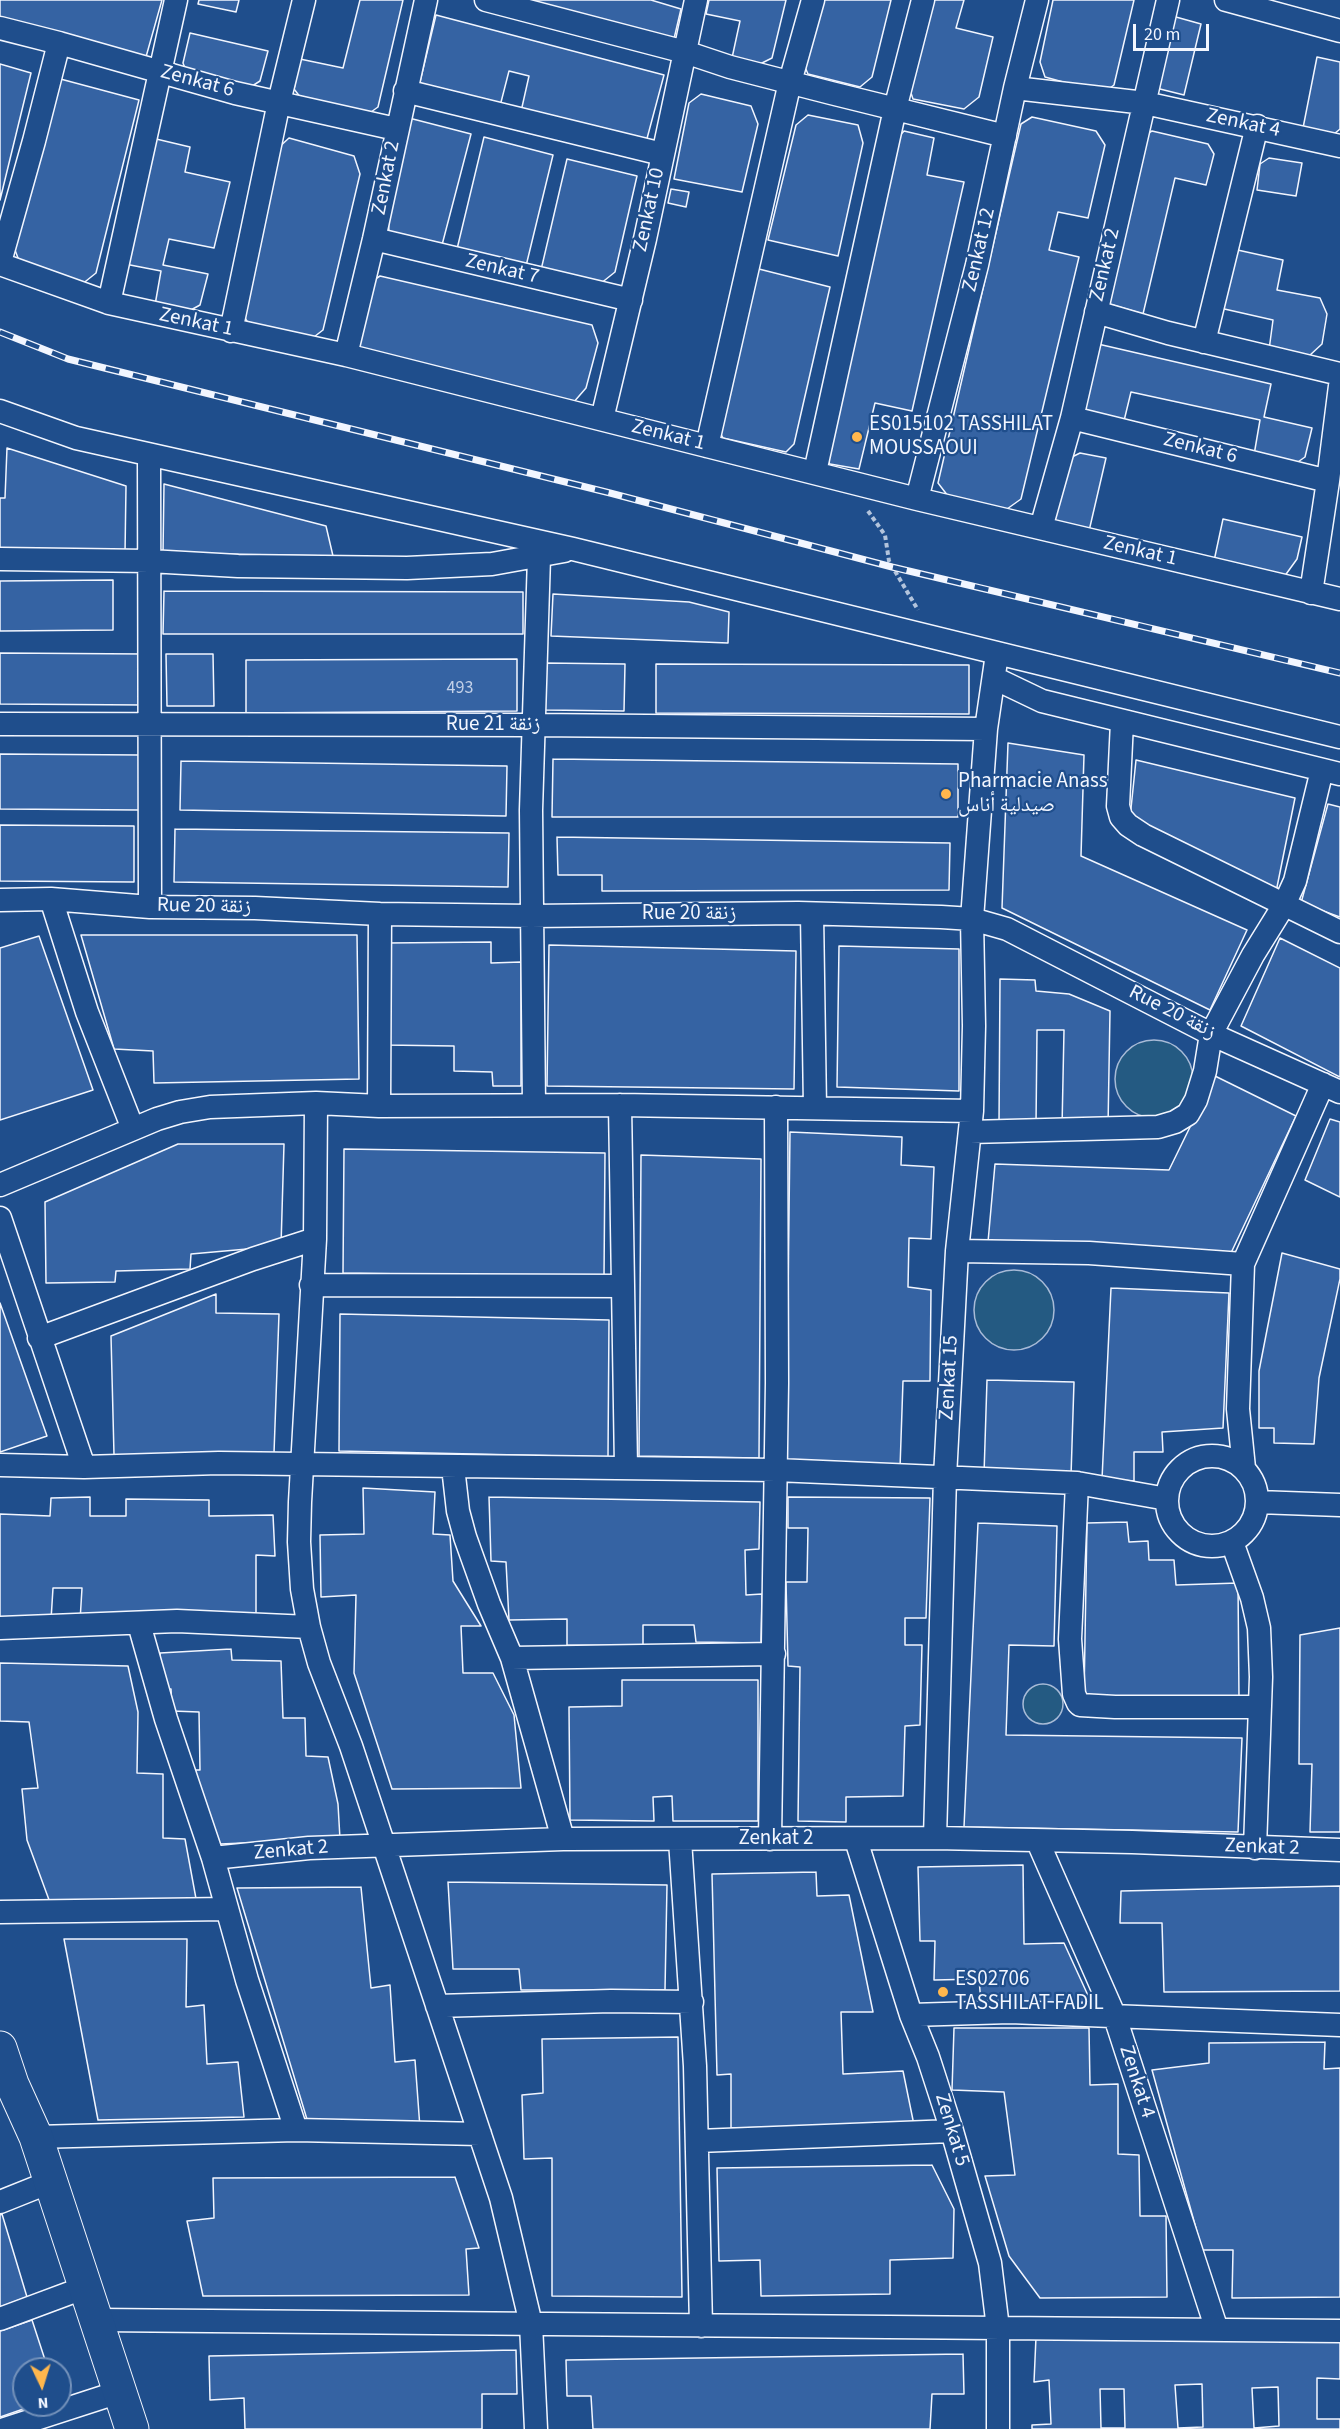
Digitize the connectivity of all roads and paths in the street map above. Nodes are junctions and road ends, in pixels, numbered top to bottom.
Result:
1 (176, 0) edge
2 (304, 0) edge
3 (426, 0) edge
4 (486, 0) edge
5 (696, 0) edge
6 (813, 0) edge
7 (923, 0) edge
8 (1037, 0) edge
9 (1168, 0) edge
10 (1226, 0) edge
11 (0, 28) edge
12 (1340, 31) edge
13 (59, 43) junction
14 (685, 52) junction
15 (159, 72) junction
16 (790, 82) junction
17 (1015, 88) junction
18 (405, 91) junction
19 (279, 102) junction
20 (1145, 103) junction
21 (895, 109) junction
22 (1257, 126) junction
23 (396, 129) junction
24 (1005, 136) junction
25 (1340, 146) edge
26 (662, 154) junction
27 (374, 239) junction
28 (0, 263) edge
29 (631, 300) junction
30 (109, 303) junction
31 (1096, 312) junction
32 (231, 331) junction
33 (1204, 342) junction
34 (346, 356) junction
35 (1340, 374) edge
36 (1340, 386) edge
37 (0, 411) edge
38 (1072, 418) junction
39 (602, 419) junction
40 (707, 446) junction
41 (149, 455) junction
42 (814, 472) junction
43 (843, 480) junction
44 (1328, 481) junction
45 (917, 499) junction
46 (1041, 528) junction
47 (573, 549) junction
48 (539, 557) junction
49 (0, 559) edge
50 (149, 561) junction
51 (1311, 593) junction
52 (1340, 599) edge
53 (935, 638) junction
54 (997, 654) junction
55 (994, 678) junction
56 (1122, 722) junction
57 (0, 724) edge
58 (533, 725) junction
59 (151, 726) junction
60 (986, 729) junction
61 (1340, 737) edge
62 (1331, 772) edge
63 (51, 898) junction
64 (0, 900) edge
65 (1284, 905) junction
66 (150, 907) junction
67 (380, 914) junction
68 (812, 914) junction
69 (531, 916) junction
70 (972, 920) junction
71 (1340, 932) edge
72 (1211, 1034) junction
73 (1331, 1088) edge
74 (315, 1103) junction
75 (534, 1105) junction
76 (620, 1105) junction
77 (379, 1106) junction
78 (776, 1107) junction
79 (814, 1108) junction
80 (971, 1122) junction
81 (133, 1129) junction
82 (0, 1185) edge
83 (0, 1218) edge
84 (315, 1239) junction
85 (957, 1251) junction
86 (1243, 1264) junction
87 (311, 1285) junction
88 (623, 1286) junction
89 (39, 1338) junction
90 (301, 1464) junction
91 (0, 1465) edge
92 (84, 1467) junction
93 (453, 1467) junction
94 (626, 1467) junction
95 (1244, 1468) junction
96 (777, 1470) junction
97 (945, 1477) junction
98 (1077, 1483) junction
99 (1167, 1499) junction
100 (1258, 1502) junction
101 (1340, 1505) edge
102 (1232, 1542) junction
103 (139, 1624) junction
104 (309, 1627) junction
105 (0, 1628) edge
106 (774, 1654) junction
107 (512, 1658) junction
108 (1260, 1707) junction
109 (935, 1838) junction
110 (563, 1839) junction
111 (770, 1839) junction
112 (680, 1840) junction
113 (856, 1840) junction
114 (1038, 1842) junction
115 (383, 1846) junction
116 (1255, 1848) junction
117 (1340, 1850) edge
118 (213, 1858) junction
119 (227, 1909) junction
120 (0, 1912) edge
121 (692, 2002) junction
122 (437, 2006) junction
123 (911, 2015) junction
124 (1115, 2017) junction
125 (1340, 2025) edge
126 (0, 2048) edge
127 (6, 2086) edge
128 (296, 2130) junction
129 (952, 2131) junction
130 (480, 2134) junction
131 (36, 2137) junction
132 (698, 2141) junction
133 (50, 2182) junction
134 (0, 2202) edge
135 (86, 2287) junction
136 (0, 2319) edge
137 (97, 2320) junction
138 (531, 2324) junction
139 (701, 2326) junction
140 (998, 2328) junction
141 (1217, 2330) junction
142 (1340, 2331) edge
143 (119, 2392) junction
144 (6, 2429) edge
145 (132, 2429) edge
146 (536, 2429) edge
147 (998, 2429) edge

1 - 15 street
2 - 19 street
3 - 18 street, Zenkat 2
4 - 14 street
5 - 14 street, Zenkat 10
6 - 16 street
7 - 21 street
8 - 17 street, Zenkat 12
9 - 20 street, Zenkat 2
10 - 12 street
11 - 13 street, Zenkat 6
13 - 15 street, Zenkat 6
13 - 28 street
14 - 16 street
14 - 26 street, Zenkat 10
15 - 19 street, Zenkat 6
15 - 30 street
16 - 21 street
16 - 40 street
17 - 20 street, Zenkat 4
17 - 24 street, Zenkat 12
18 - 23 street, Zenkat 2
18 - 26 street
19 - 23 street, Zenkat 6
19 - 32 street
20 - 22 street, Zenkat 4
20 - 31 street, Zenkat 2
21 - 24 street
21 - 42 street
22 - 25 street, Zenkat 4
22 - 33 street
23 - 27 street, Zenkat 2
24 - 45 street, Zenkat 12
26 - 29 street, Zenkat 10
27 - 29 street, Zenkat 7
27 - 34 street, Zenkat 2
28 - 30 street, Zenkat 1
29 - 39 street, Zenkat 10
30 - 32 street, Zenkat 1
31 - 33 street
31 - 38 street, Zenkat 2
32 - 34 street, Zenkat 1
33 - 35 street
34 - 39 street, Zenkat 1
36 - 44 street
37 - 41 street
38 - 44 street, Zenkat 6
38 - 46 street, Zenkat 2
39 - 40 street, Zenkat 1
40 - 42 street, Zenkat 1
41 - 47 street
41 - 50 street
42 - 43 street, Zenkat 1
43 - 45 street, Zenkat 1
43 - 53 path
44 - 51 street
45 - 46 street, Zenkat 1
46 - 51 street, Zenkat 1
47 - 48 street
47 - 53 street
48 - 50 street
48 - 58 street
49 - 50 street
50 - 59 street
51 - 52 street, Zenkat 1
53 - 54 street
54 - 55 street, Zenkat 15
54 - 61 street
55 - 56 street
55 - 60 street, Zenkat 15
56 - 62 street
56 - 65 street
57 - 59 street, Rue 21 زنقة
58 - 59 street, Rue 21 زنقة
58 - 60 street, Rue 21 زنقة
58 - 69 street
59 - 66 street
60 - 70 street, Zenkat 15
62 - 65 street
63 - 64 street, Rue 20 زنقة
63 - 66 street, Rue 20 زنقة
63 - 81 street
65 - 71 street
65 - 72 street
66 - 67 street, Rue 20 زنقة
67 - 69 street, Rue 20 زنقة
67 - 77 street
68 - 69 street, Rue 20 زنقة
68 - 70 street, Rue 20 زنقة
68 - 79 street
69 - 75 street
70 - 72 street, Rue 20 زنقة
70 - 80 street, Zenkat 15
72 - 73 street, Rue 20 زنقة
72 - 80 street
73 - 86 street
74 - 77 street
74 - 81 street
74 - 84 street
75 - 76 street
75 - 77 street
76 - 78 street
76 - 88 street
78 - 79 street
78 - 96 street
79 - 80 street
80 - 85 street, Zenkat 15
81 - 82 street
83 - 89 street
84 - 87 street
84 - 89 street
85 - 86 street
85 - 97 street, Zenkat 15
86 - 95 street
87 - 88 street
87 - 90 street
88 - 94 street
89 - 92 street
90 - 92 street
90 - 93 street
90 - 104 street
91 - 92 street
93 - 94 street
93 - 107 street
94 - 96 street
95 - 99 street
95 - 100 street
96 - 97 street
96 - 106 street
97 - 98 street
97 - 109 street, Zenkat 15
98 - 99 street
98 - 108 street
99 - 102 street
100 - 101 street
100 - 102 street
102 - 108 street
103 - 104 street
103 - 105 street
103 - 118 street
104 - 115 street
106 - 107 street
106 - 111 street
107 - 110 street
108 - 116 street
109 - 113 street, Zenkat 2
109 - 114 street, Zenkat 2
110 - 112 street, Zenkat 2
110 - 115 street, Zenkat 2
111 - 112 street, Zenkat 2
111 - 113 street, Zenkat 2
112 - 121 street
113 - 123 street, Zenkat 5
114 - 116 street, Zenkat 2
114 - 124 street, Zenkat 4
115 - 118 street, Zenkat 2
115 - 122 street
116 - 117 street, Zenkat 2
118 - 119 street
119 - 120 street
119 - 128 street
121 - 122 street
121 - 132 street
122 - 130 street
123 - 124 street
123 - 129 street, Zenkat 5
124 - 125 street
124 - 141 street, Zenkat 4
126 - 127 main road
127 - 131 main road
128 - 130 street
128 - 131 street
129 - 132 street
129 - 140 street, Zenkat 5
130 - 138 street
131 - 133 main road
132 - 139 street
133 - 134 street
133 - 135 main road
135 - 136 street
135 - 137 main road
137 - 138 street
137 - 143 main road
138 - 139 street
138 - 146 street
139 - 140 street
140 - 141 street
140 - 147 street, Zenkat 5
141 - 142 street
143 - 144 street
143 - 145 main road

